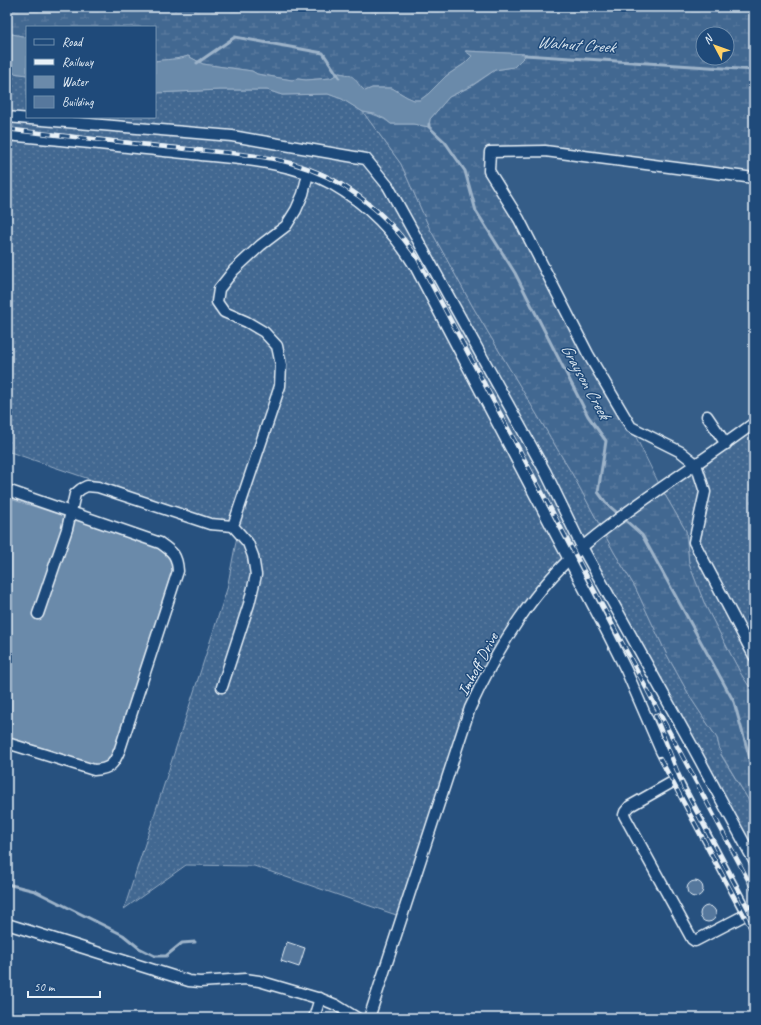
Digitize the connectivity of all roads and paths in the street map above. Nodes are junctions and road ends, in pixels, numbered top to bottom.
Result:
1 (7, 117) edge
2 (7, 135) edge
3 (308, 174) junction
4 (754, 178) edge
5 (707, 416) dead end
6 (754, 423) edge
7 (726, 444) junction
8 (696, 464) junction
9 (7, 490) edge
10 (72, 513) junction
11 (233, 526) junction
12 (585, 545) junction
13 (569, 560) junction
14 (38, 614) dead end
15 (754, 656) edge
16 (222, 687) dead end
17 (7, 743) edge
18 (676, 780) junction
19 (754, 861) edge
20 (7, 924) edge
21 (320, 998) junction
22 (314, 1018) edge
23 (357, 1018) edge
24 (369, 1018) edge

1 - 12 street
2 - 3 street
3 - 11 street
3 - 13 street
4 - 8 street
5 - 7 street
6 - 7 street, Imhoff Drive
7 - 8 street, Imhoff Drive
8 - 12 street, Imhoff Drive
8 - 15 street
9 - 10 street
10 - 11 street
10 - 14 street
10 - 17 street
11 - 16 street
12 - 13 street, Imhoff Drive
12 - 19 street
13 - 18 street
13 - 24 street, Imhoff Drive
18 - 18 street
20 - 21 street
21 - 22 street
21 - 23 street

